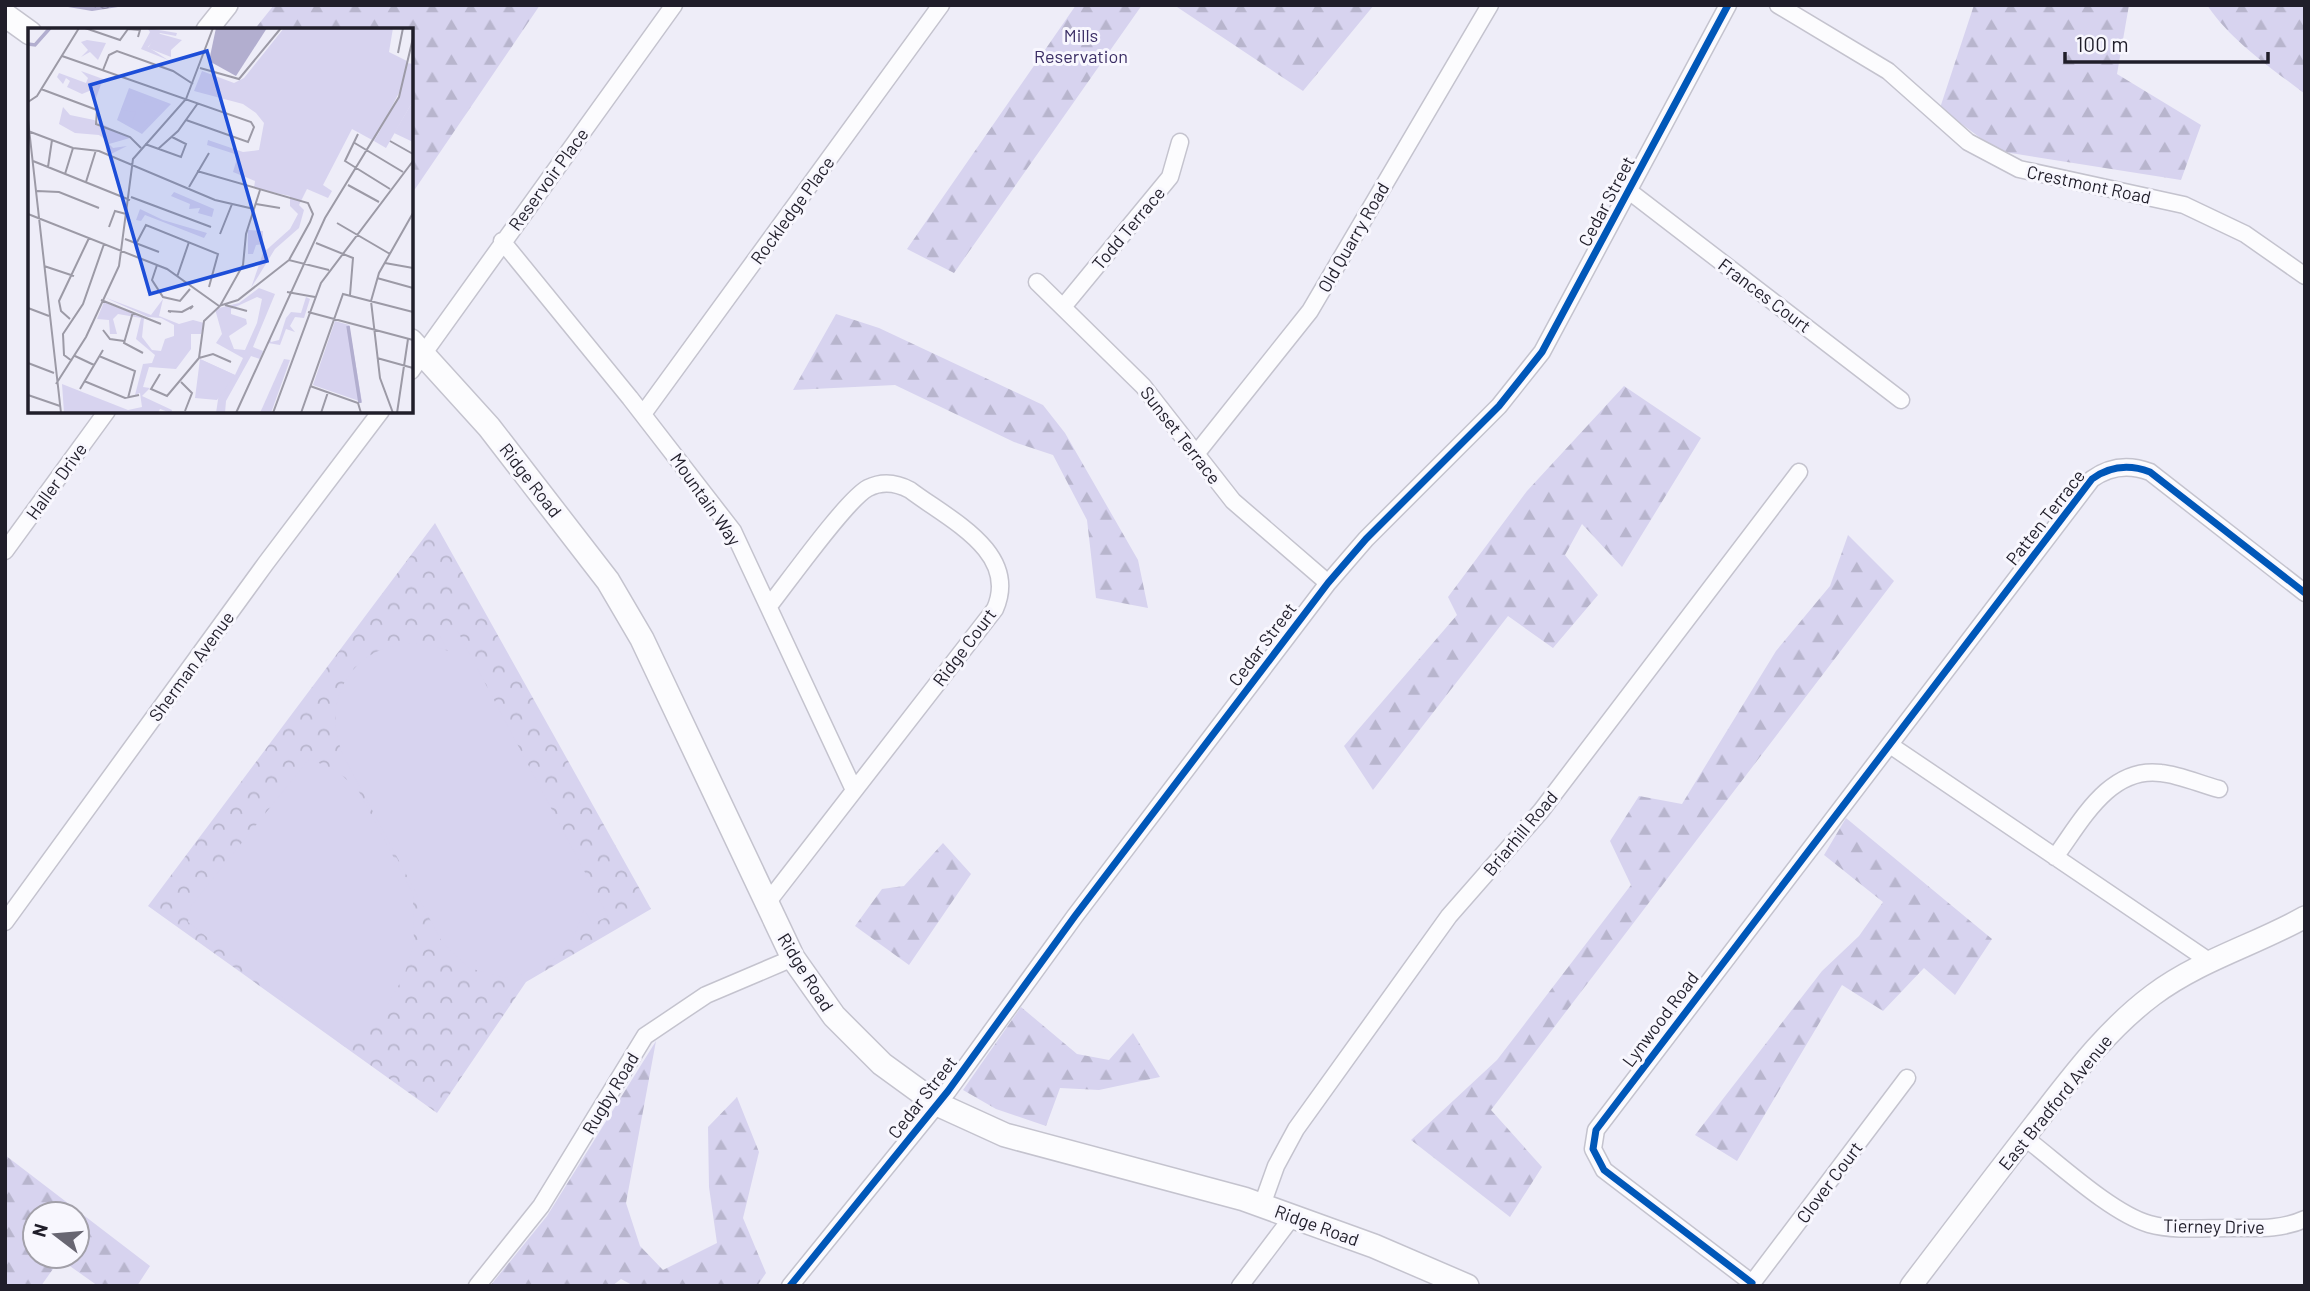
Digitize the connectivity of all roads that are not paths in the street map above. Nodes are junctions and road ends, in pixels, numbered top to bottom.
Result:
1 (228, 5) edge
2 (674, 5) edge
3 (940, 5) edge
4 (1490, 5) edge
5 (1728, 5) edge
6 (1778, 5) edge
7 (5, 15) edge
8 (209, 28) edge
9 (28, 32) edge
10 (1180, 142) dead end
11 (1629, 191) junction
12 (502, 241) junction
13 (2305, 276) edge
14 (1037, 282) dead end
15 (1063, 307) junction
16 (415, 355) edge
17 (1901, 400) dead end
18 (106, 413) edge
19 (379, 413) edge
20 (643, 414) junction
21 (1196, 454) junction
22 (1799, 472) dead end
23 (5, 551) edge
24 (1328, 583) junction
25 (2305, 593) edge
26 (769, 606) junction
27 (1890, 745) junction
28 (2219, 789) dead end
29 (854, 790) junction
30 (2055, 857) junction
31 (767, 903) junction
32 (2305, 917) edge
33 (5, 922) edge
34 (793, 957) junction
35 (2209, 961) junction
36 (1907, 1078) dead end
37 (937, 1104) junction
38 (2025, 1138) junction
39 (1262, 1205) junction
40 (1293, 1216) junction
41 (2305, 1219) edge
42 (1437, 1280) edge
43 (1751, 1284) edge
44 (477, 1286) edge
45 (790, 1286) edge
46 (1240, 1286) edge
47 (1467, 1286) edge
48 (1911, 1286) edge

1 - 8 street
2 - 12 street, Reservoir Place
3 - 20 street, Rockledge Place
4 - 21 street, Old Quarry Road
5 - 11 street, Cedar Street
6 - 13 street, Crestmont Road
7 - 9 main road
10 - 15 street, Todd Terrace
11 - 17 street, Frances Court
11 - 24 street, Cedar Street
12 - 16 street, Reservoir Place
12 - 20 street, Mountain Way
14 - 15 street, Sunset Terrace
15 - 21 street, Sunset Terrace
16 - 31 main road, Ridge Road
18 - 23 street, Haller Drive
19 - 33 street, Sherman Avenue
20 - 26 street, Mountain Way
21 - 24 street, Sunset Terrace
22 - 39 street, Briarhill Road
24 - 37 street, Cedar Street
25 - 27 street, Patten Terrace
26 - 29 street, Mountain Way
26 - 29 street, Ridge Court
27 - 30 street
27 - 43 street, Lynwood Road
28 - 30 street
29 - 31 street, Ridge Court
30 - 35 street
31 - 34 main road, Ridge Road
32 - 35 street, East Bradford Avenue
34 - 37 main road, Ridge Road
34 - 44 street, Rugby Road
35 - 38 street, East Bradford Avenue
36 - 43 street, Clover Court
37 - 39 main road, Ridge Road
37 - 45 street, Cedar Street
38 - 41 street, Tierney Drive
38 - 48 street, East Bradford Avenue
39 - 40 main road, Ridge Road
40 - 42 main road, Ridge Road
40 - 46 street
42 - 47 main road, Ridge Road

